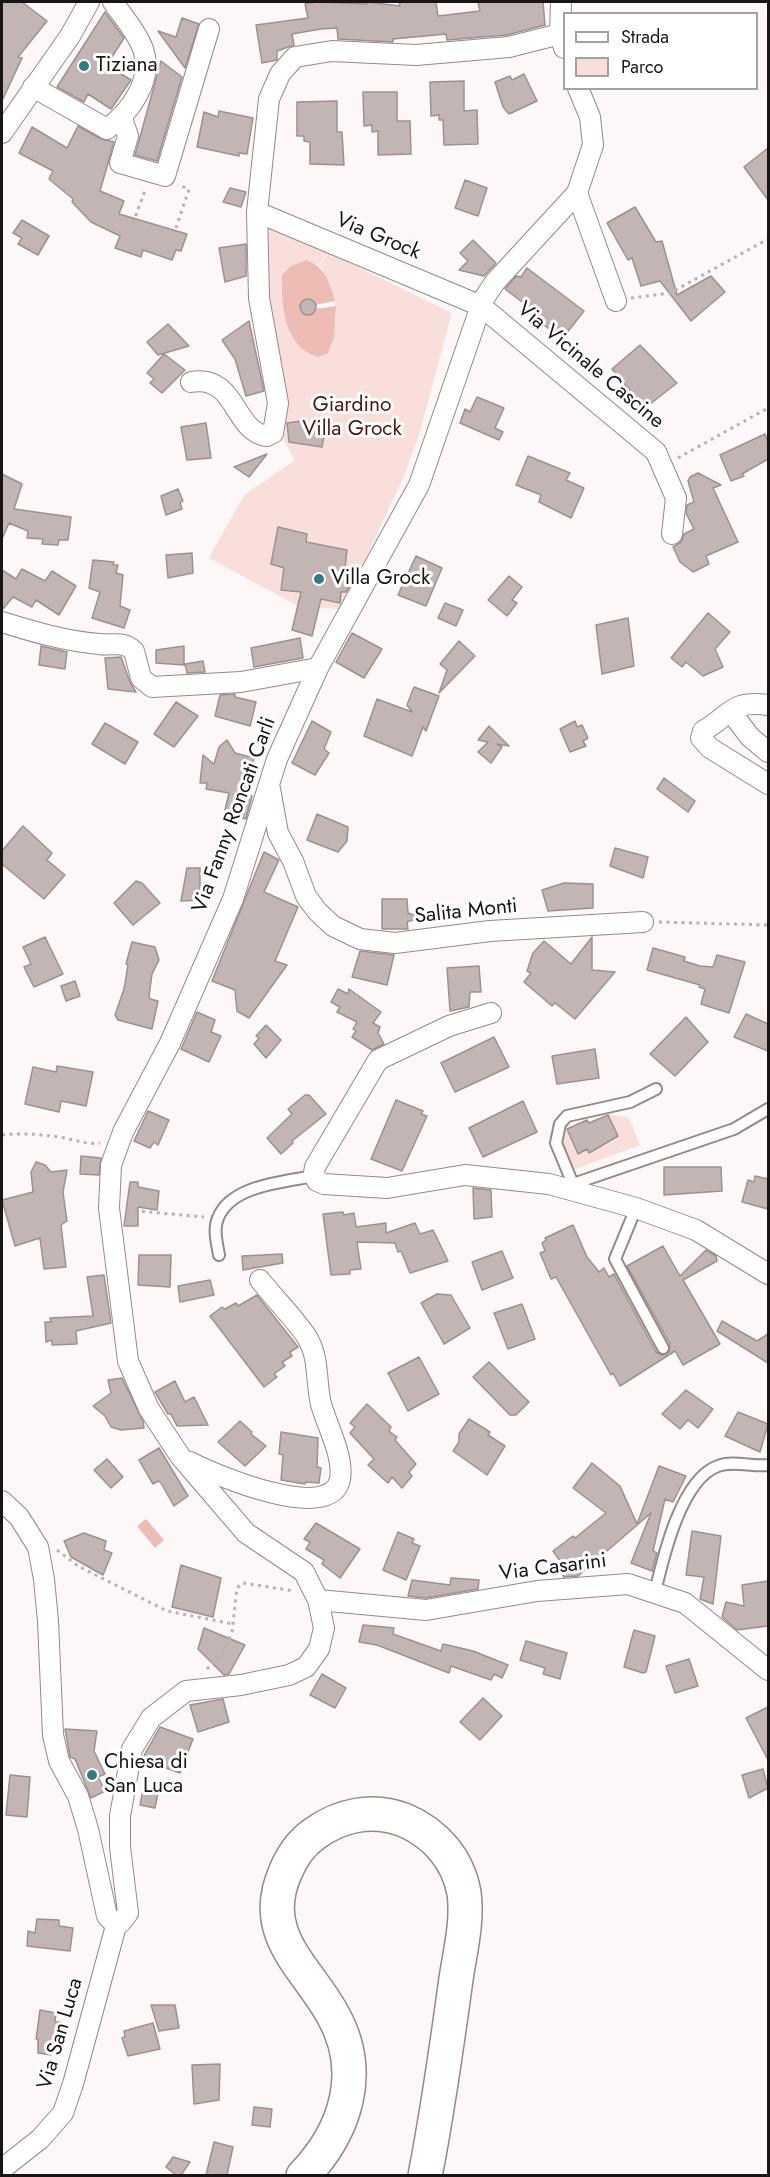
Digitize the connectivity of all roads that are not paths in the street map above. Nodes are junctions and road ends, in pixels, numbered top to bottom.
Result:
1 (89, 2) edge
2 (113, 2) edge
3 (561, 2) edge
4 (209, 29) dead end
5 (562, 41) edge
6 (33, 87) junction
7 (579, 90) edge
8 (122, 118) junction
9 (3, 127) edge
10 (577, 193) junction
11 (257, 212) junction
12 (616, 301) road end
13 (481, 306) junction
14 (191, 382) dead end
15 (672, 534) dead end
16 (2, 622) edge
17 (318, 668) junction
18 (768, 705) edge
19 (731, 712) junction
20 (768, 752) edge
21 (269, 783) junction
22 (768, 784) edge
23 (643, 922) road end
24 (491, 1013) dead end
25 (657, 1089) dead end
26 (768, 1109) edge
27 (314, 1176) junction
28 (575, 1188) junction
29 (636, 1208) junction
30 (219, 1255) dead end
31 (768, 1274) edge
32 (260, 1280) dead end
33 (663, 1348) dead end
34 (180, 1456) junction
35 (768, 1465) edge
36 (2, 1501) edge
37 (655, 1592) junction
38 (318, 1600) junction
39 (768, 1670) edge
40 (117, 1922) junction
41 (440, 2101) junction
42 (2, 2169) edge
43 (303, 2175) edge
44 (425, 2175) edge
45 (435, 2175) edge

1 - 6 street
2 - 8 street
3 - 5 street
4 - 8 street
5 - 11 street
6 - 8 street
6 - 9 street
7 - 10 street, Via Fanny Roncati Carli
10 - 12 street
10 - 13 street, Via Fanny Roncati Carli
11 - 13 street, Via Grock
11 - 14 street
13 - 15 street, Via Vicinale Cascine
13 - 17 street, Via Fanny Roncati Carli
16 - 17 street
17 - 21 street, Via Fanny Roncati Carli
18 - 19 street
19 - 20 street
19 - 22 street
21 - 23 street, Salita Monti
21 - 34 street, Via Fanny Roncati Carli
24 - 27 street
25 - 28 lane
26 - 28 lane
27 - 28 street
27 - 30 lane
28 - 29 street
29 - 31 street
29 - 33 lane
32 - 34 street, Via Fanny Roncati Carli
34 - 38 street, Via Fanny Roncati Carli
35 - 37 lane
36 - 40 street
37 - 38 street, Via Casarini
37 - 39 street, Via Casarini
38 - 40 street, Via Fanny Roncati Carli
40 - 42 street, Via San Luca
41 - 43 highway
41 - 44 highway
41 - 45 highway

